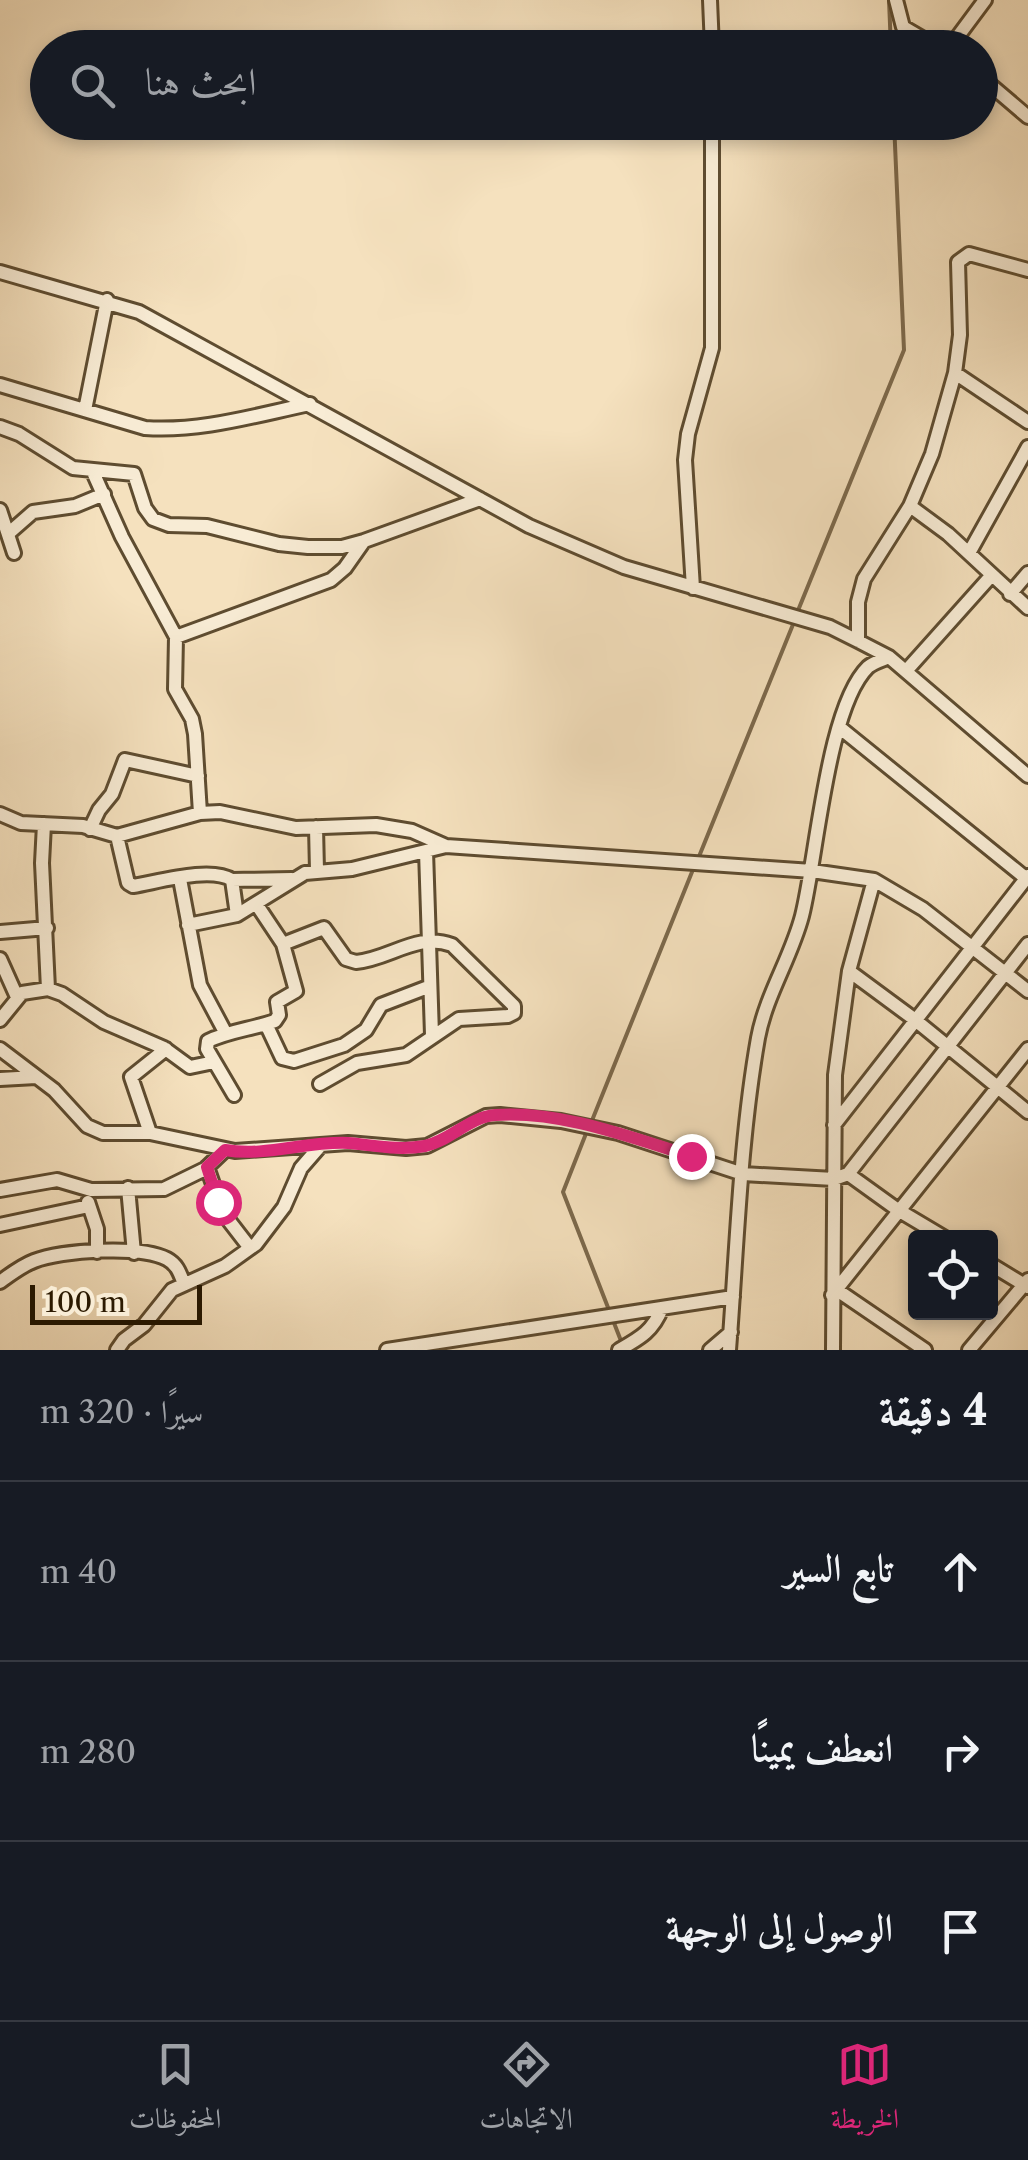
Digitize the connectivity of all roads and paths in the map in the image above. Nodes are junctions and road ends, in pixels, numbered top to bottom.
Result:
1 (710, 0) edge
2 (896, 0) edge
3 (985, 0) edge
4 (711, 30) edge
5 (909, 30) edge
6 (963, 30) edge
7 (998, 91) edge
8 (1028, 116) edge
9 (712, 140) edge
10 (1028, 270) edge
11 (0, 272) edge
12 (107, 300) junction
13 (956, 373) junction
14 (0, 385) edge
15 (310, 404) junction
16 (84, 410) junction
17 (1028, 422) edge
18 (0, 427) edge
19 (1028, 447) edge
20 (93, 472) junction
21 (104, 494) junction
22 (480, 499) junction
23 (910, 506) junction
24 (0, 510) edge
25 (9, 532) junction
26 (364, 541) junction
27 (14, 553) dead end
28 (969, 553) junction
29 (1028, 573) edge
30 (991, 576) junction
31 (694, 588) junction
32 (1010, 594) junction
33 (1028, 608) edge
34 (176, 637) junction
35 (858, 641) junction
36 (888, 657) junction
37 (906, 671) junction
38 (839, 727) junction
39 (198, 776) junction
40 (1028, 776) edge
41 (0, 814) edge
42 (200, 814) junction
43 (44, 824) junction
44 (316, 826) junction
45 (90, 829) junction
46 (117, 836) junction
47 (446, 846) junction
48 (426, 851) junction
49 (317, 871) junction
50 (812, 871) junction
51 (294, 878) junction
52 (180, 879) junction
53 (1027, 879) edge
54 (232, 880) junction
55 (874, 880) junction
56 (257, 905) junction
57 (236, 915) junction
58 (188, 924) junction
59 (48, 928) junction
60 (0, 932) edge
61 (427, 940) junction
62 (283, 944) junction
63 (1028, 944) edge
64 (974, 946) junction
65 (0, 959) edge
66 (848, 971) junction
67 (1006, 974) junction
68 (428, 988) junction
69 (48, 989) junction
70 (1028, 991) edge
71 (17, 996) junction
72 (0, 1020) edge
73 (914, 1020) junction
74 (266, 1024) junction
75 (225, 1032) junction
76 (432, 1035) junction
77 (947, 1048) junction
78 (166, 1049) junction
79 (1028, 1049) edge
80 (0, 1050) edge
81 (214, 1062) junction
82 (36, 1077) junction
83 (0, 1079) edge
84 (320, 1084) dead end
85 (997, 1088) junction
86 (234, 1095) dead end
87 (1028, 1112) edge
88 (834, 1125) junction
89 (150, 1133) junction
90 (321, 1144) junction
91 (225, 1150) junction
92 (207, 1167) junction
93 (743, 1174) junction
94 (841, 1176) junction
95 (128, 1188) junction
96 (0, 1190) edge
97 (90, 1190) junction
98 (88, 1206) junction
99 (898, 1210) junction
100 (0, 1225) edge
101 (932, 1230) edge
102 (250, 1248) junction
103 (97, 1252) junction
104 (134, 1253) junction
105 (998, 1268) edge
106 (0, 1282) edge
107 (184, 1284) junction
108 (1027, 1284) edge
109 (834, 1292) junction
110 (733, 1297) junction
111 (662, 1308) junction
112 (731, 1332) junction
113 (117, 1350) edge
114 (387, 1350) edge
115 (618, 1350) edge
116 (710, 1350) edge
117 (729, 1350) edge
118 (832, 1350) edge
119 (924, 1350) edge
120 (969, 1350) edge

1 - 4 street
2 - 5 street
3 - 6 street
7 - 8 street
9 - 31 street
10 - 13 street
11 - 12 street
12 - 15 street
12 - 16 street
13 - 17 street
13 - 23 street
14 - 16 street
15 - 16 street
15 - 22 street
18 - 20 street
19 - 28 street
20 - 21 street
20 - 26 street
21 - 25 street
21 - 34 street
22 - 26 street
22 - 31 street
23 - 28 street
23 - 35 street
24 - 25 street
25 - 27 street
26 - 34 street
28 - 30 street
29 - 32 street
30 - 32 street
30 - 37 street
31 - 35 street
32 - 33 street
34 - 39 street
35 - 36 street
36 - 37 street
36 - 38 street
37 - 40 street
38 - 50 street
38 - 53 street
39 - 42 street
39 - 45 street
41 - 43 street
42 - 44 street
42 - 46 street
43 - 45 street
43 - 59 street
44 - 47 street
44 - 49 street
45 - 46 street
46 - 52 street
47 - 48 street
47 - 50 street
48 - 49 street
48 - 61 street
49 - 51 street
50 - 55 street
50 - 93 street
51 - 54 street
51 - 56 street
52 - 54 street
52 - 58 street
53 - 64 street
54 - 57 street
55 - 64 street
55 - 66 street
56 - 57 street
56 - 62 street
57 - 58 street
58 - 75 street
59 - 60 street
59 - 69 street
61 - 62 street
61 - 68 street
61 - 76 street
62 - 74 street
63 - 67 street
64 - 67 street
64 - 73 street
65 - 71 street
66 - 73 street
66 - 88 street
67 - 70 street
67 - 77 street
68 - 74 street
68 - 76 street
69 - 71 street
69 - 78 street
71 - 72 street
73 - 77 street
73 - 88 street
74 - 75 street
75 - 81 street
76 - 84 street
77 - 85 street
77 - 94 street
78 - 81 street
78 - 89 street
79 - 85 street
80 - 82 street
81 - 86 street
82 - 83 street
82 - 89 street
85 - 87 street
85 - 99 street
88 - 94 street
89 - 91 street
90 - 91 street
90 - 93 street
90 - 102 street
91 - 92 street
92 - 95 street
92 - 102 street
93 - 94 street
93 - 110 street
94 - 99 street
94 - 109 street
95 - 97 street
95 - 104 street
96 - 97 street
97 - 98 street
98 - 100 street
98 - 103 street
99 - 101 street
99 - 109 street
102 - 107 street
103 - 104 street
103 - 106 street
104 - 107 street
105 - 108 street
107 - 113 street
108 - 120 street
109 - 118 street
109 - 119 street
110 - 111 street
110 - 112 street
111 - 114 street
111 - 115 street
112 - 116 street
112 - 117 street

